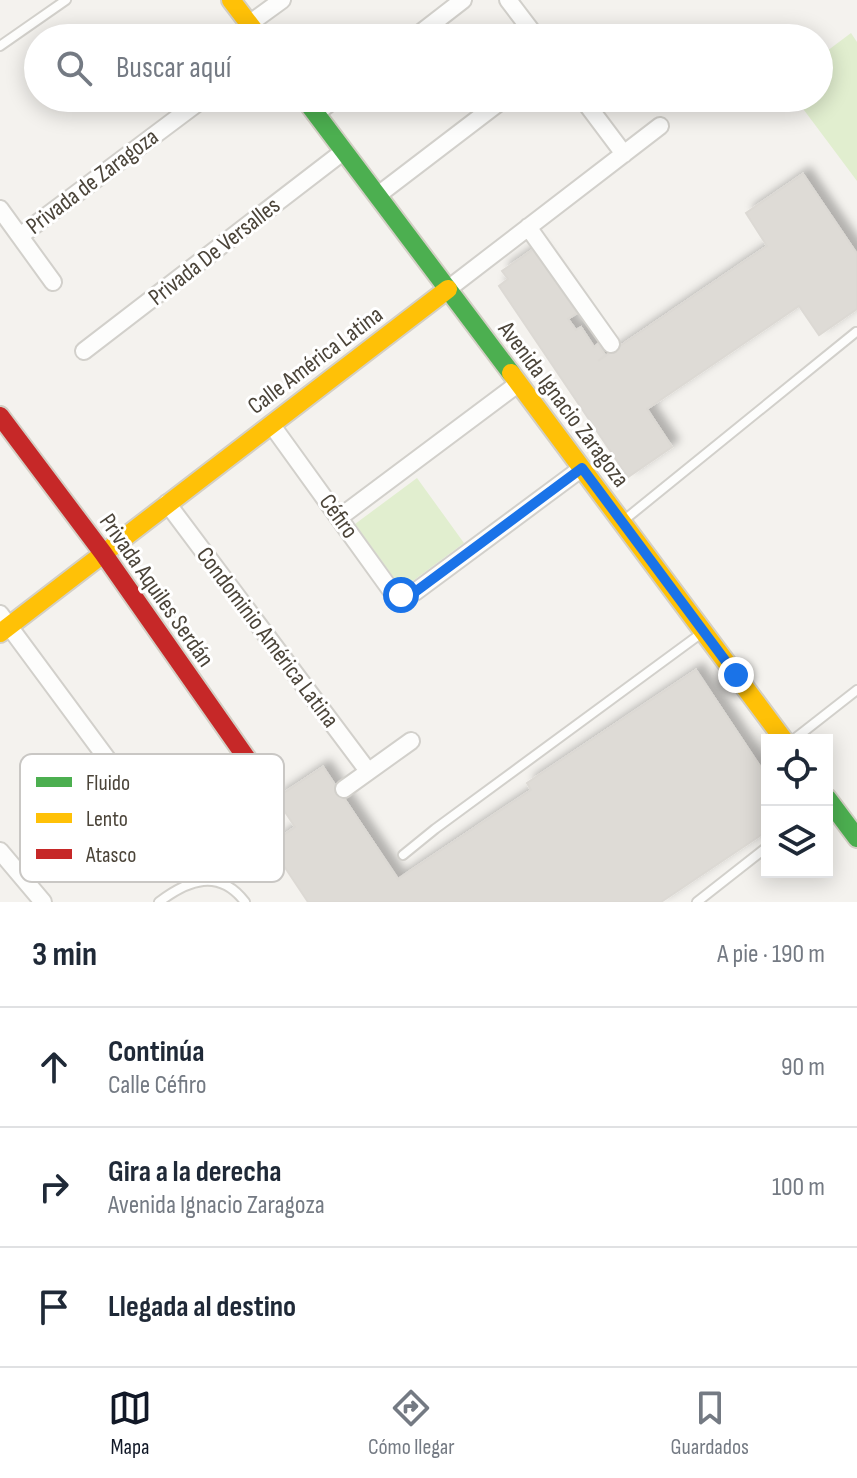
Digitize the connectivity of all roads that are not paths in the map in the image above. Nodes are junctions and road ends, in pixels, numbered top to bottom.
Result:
1 (66, 0) edge
2 (231, 0) edge
3 (282, 0) edge
4 (463, 0) edge
5 (508, 0) edge
6 (32, 24) edge
7 (249, 24) edge
8 (260, 24) edge
9 (432, 24) edge
10 (526, 24) edge
11 (24, 29) edge
12 (0, 46) edge
13 (185, 112) edge
14 (318, 112) edge
15 (487, 112) edge
16 (592, 112) edge
17 (315, 114) joint
18 (660, 126) dead end
19 (344, 151) junction
20 (624, 154) junction
21 (378, 195) junction
22 (0, 209) edge
23 (528, 227) junction
24 (20, 236) junction
25 (53, 282) dead end
26 (448, 289) junction
27 (856, 332) edge
28 (611, 344) dead end
29 (84, 351) dead end
30 (519, 383) junction
31 (0, 416) edge
32 (271, 424) junction
33 (582, 468) junction
34 (167, 503) junction
35 (340, 517) junction
36 (622, 522) junction
37 (103, 553) junction
38 (3, 624) edge
39 (703, 631) junction
40 (857, 690) edge
41 (780, 734) edge
42 (801, 734) edge
43 (411, 741) dead end
44 (102, 754) edge
45 (244, 754) edge
46 (368, 771) junction
47 (344, 789) dead end
48 (832, 806) edge
49 (857, 838) edge
50 (0, 851) edge
51 (761, 852) edge
52 (403, 855) dead end
53 (20, 875) edge
54 (26, 882) edge
55 (196, 882) edge
56 (218, 882) edge
57 (43, 902) edge
58 (159, 902) edge
59 (245, 902) edge
60 (697, 902) edge

1 - 6 lane
2 - 7 street
3 - 8 street
4 - 9 street
5 - 10 street
11 - 12 lane
13 - 24 street, Privada de Zaragoza
14 - 17 street
15 - 21 street
16 - 20 street
17 - 19 street, Avenida Ignacio Zaragoza
18 - 20 street, Calle América Latina
19 - 21 street, Avenida Ignacio Zaragoza
19 - 29 street, Privada De Versalles
20 - 23 street, Calle América Latina
21 - 26 street, Avenida Ignacio Zaragoza
22 - 24 street, Privada de Zaragoza
23 - 26 street, Calle América Latina
23 - 28 street
24 - 25 street, Privada de Zaragoza
26 - 30 street, Avenida Ignacio Zaragoza
26 - 32 street, Calle América Latina
27 - 36 lane
30 - 33 street, Avenida Ignacio Zaragoza
30 - 35 street
31 - 37 street, Privada Aquiles Serdán
32 - 34 street, Calle América Latina
32 - 35 street, Céfiro
33 - 35 street, Céfiro
33 - 36 street, Avenida Ignacio Zaragoza
34 - 37 street, Calle América Latina
34 - 46 street, Condominio América Latina
36 - 39 street, Avenida Ignacio Zaragoza
37 - 38 street, Calle América Latina
37 - 45 street, Privada Aquiles Serdán
38 - 44 street
39 - 41 street, Avenida Ignacio Zaragoza
39 - 52 lane
40 - 42 lane
43 - 46 street
46 - 47 street
48 - 49 street
50 - 53 street
51 - 60 lane
54 - 57 street
55 - 58 lane
56 - 59 lane

